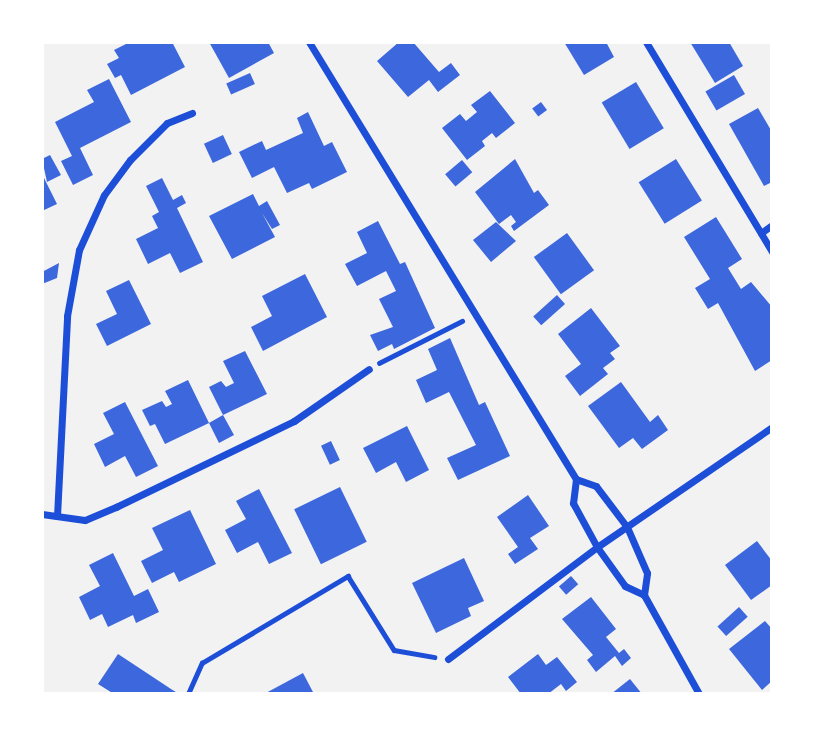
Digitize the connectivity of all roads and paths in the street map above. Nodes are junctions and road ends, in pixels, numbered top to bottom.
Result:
1 (309, 42) edge
2 (646, 42) edge
3 (192, 113) dead end
4 (772, 225) edge
5 (761, 233) junction
6 (772, 252) edge
7 (475, 315) junction
8 (369, 369) joint
9 (772, 427) edge
10 (576, 479) junction
11 (42, 514) edge
12 (57, 516) junction
13 (627, 527) junction
14 (597, 547) junction
15 (644, 596) junction
16 (448, 659) joint
17 (188, 694) edge
18 (699, 694) edge

1 - 7 street
2 - 5 street
3 - 12 street
4 - 5 street
5 - 6 street
7 - 8 path
7 - 10 street
8 - 12 street
9 - 13 street
10 - 13 street
10 - 14 street
11 - 12 street
13 - 14 street
13 - 15 street
14 - 15 street
14 - 16 street
15 - 18 street
16 - 17 path

